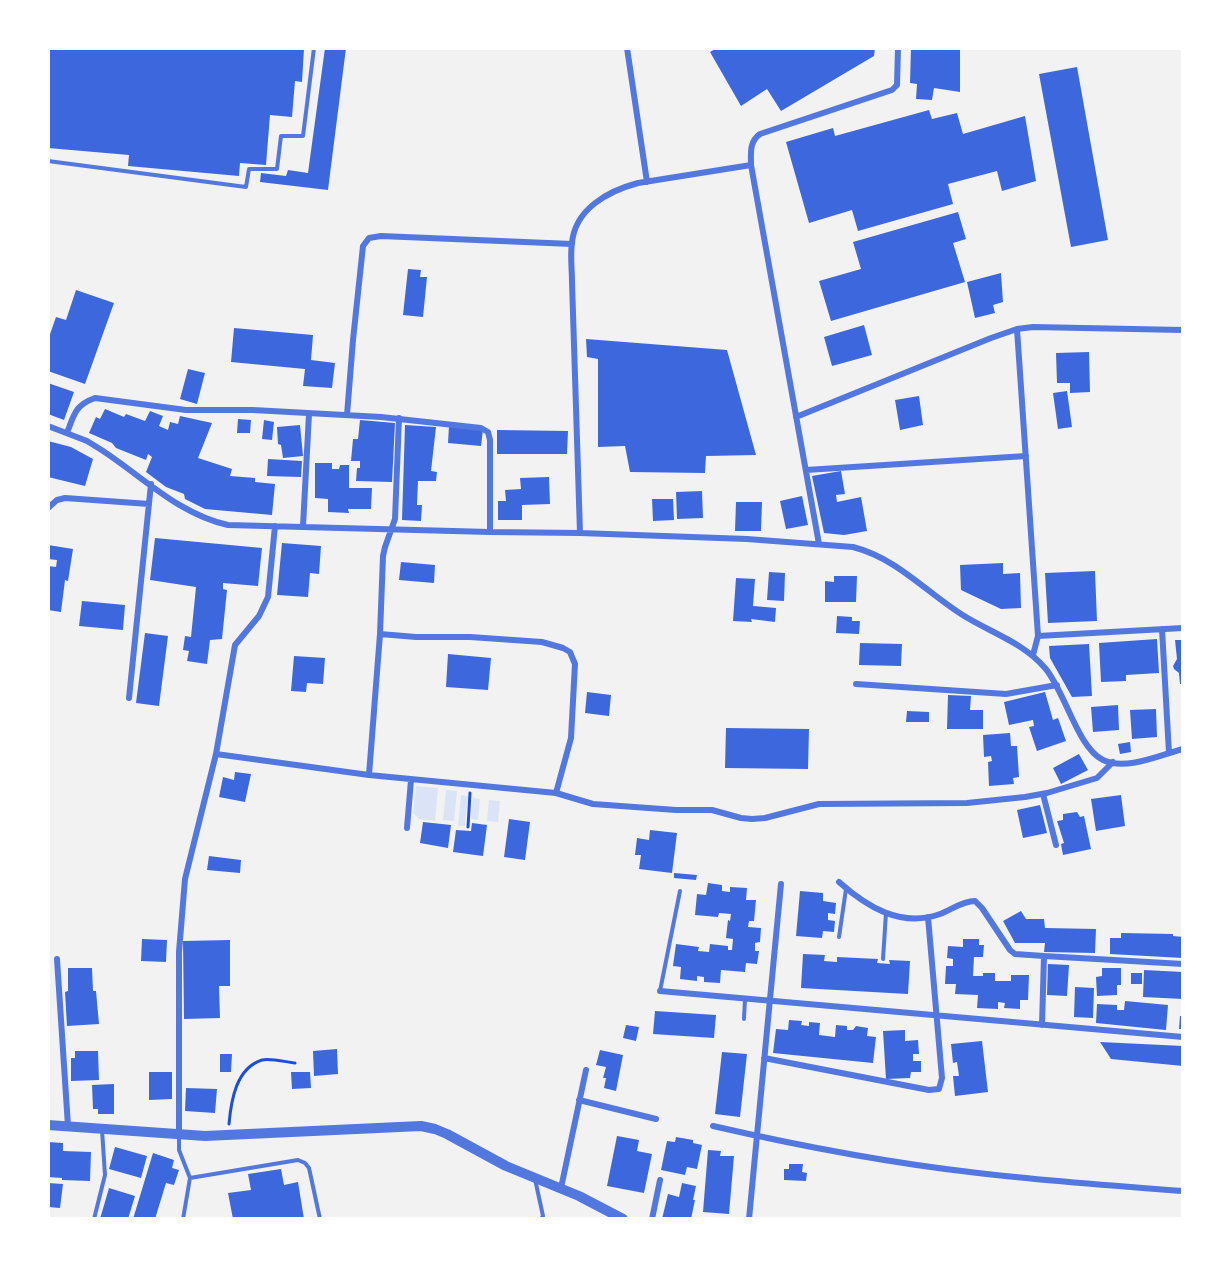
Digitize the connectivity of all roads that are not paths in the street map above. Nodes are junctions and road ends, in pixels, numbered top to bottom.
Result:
1 (314, 48) edge
2 (627, 48) edge
3 (898, 48) edge
4 (48, 161) edge
5 (752, 165) junction
6 (647, 182) junction
7 (572, 244) junction
8 (1017, 329) junction
9 (1183, 330) edge
10 (309, 414) junction
11 (347, 415) junction
12 (796, 417) junction
13 (399, 418) junction
14 (48, 426) edge
15 (67, 433) junction
16 (1026, 456) junction
17 (806, 470) junction
18 (151, 484) junction
19 (149, 504) junction
20 (48, 508) edge
21 (275, 526) junction
22 (303, 526) junction
23 (391, 529) junction
24 (490, 532) junction
25 (580, 533) junction
26 (819, 544) junction
27 (1183, 628) edge
28 (1162, 629) junction
29 (380, 634) junction
30 (1038, 636) junction
31 (1033, 655) junction
32 (856, 684) dead end
33 (1057, 685) junction
34 (129, 699) dead end
35 (1183, 749) edge
36 (1168, 753) junction
37 (216, 754) junction
38 (1113, 762) junction
39 (369, 776) junction
40 (411, 780) junction
41 (556, 793) junction
42 (1043, 794) junction
43 (407, 828) dead end
44 (1056, 845) dead end
45 (839, 882) dead end
46 (781, 884) dead end
47 (846, 889) junction
48 (680, 891) dead end
49 (886, 913) junction
50 (928, 917) junction
51 (839, 937) dead end
52 (1044, 956) junction
53 (57, 959) dead end
54 (883, 959) dead end
55 (1183, 964) edge
56 (660, 991) joint
57 (745, 999) junction
58 (770, 1000) junction
59 (937, 1014) junction
60 (744, 1018) dead end
61 (1042, 1025) junction
62 (1183, 1037) edge
63 (764, 1058) junction
64 (586, 1070) dead end
65 (579, 1100) junction
66 (656, 1119) dead end
67 (48, 1125) edge
68 (68, 1126) junction
69 (713, 1126) dead end
70 (102, 1129) junction
71 (179, 1135) junction
72 (756, 1136) junction
73 (190, 1178) junction
74 (534, 1178) junction
75 (660, 1180) dead end
76 (561, 1188) junction
77 (1183, 1191) edge
78 (94, 1219) edge
79 (183, 1219) edge
80 (320, 1219) edge
81 (541, 1219) edge
82 (623, 1219) edge
83 (652, 1219) edge
84 (749, 1219) edge

1 - 4 lane
2 - 6 street
3 - 5 street
5 - 6 street
5 - 12 street
6 - 7 street
7 - 11 street
7 - 25 street
8 - 9 street
8 - 12 street
8 - 16 street
10 - 11 street
10 - 15 street
10 - 22 street
11 - 13 street
12 - 17 street
13 - 23 street
13 - 24 street
14 - 15 street
15 - 18 street
16 - 17 street
16 - 30 street
17 - 26 street
18 - 19 street
18 - 21 street
19 - 20 street
19 - 34 street
21 - 22 street
21 - 37 street
22 - 23 street
23 - 24 street
23 - 29 street
24 - 25 street
25 - 26 street
26 - 31 street
27 - 28 street
28 - 30 street
28 - 36 street
29 - 39 street
29 - 41 street
30 - 31 street
31 - 33 street
32 - 33 street
33 - 38 street
35 - 36 street
36 - 38 street
37 - 39 street
37 - 71 street
38 - 42 street
39 - 40 street
40 - 41 street
40 - 43 street
41 - 42 street
42 - 44 street
45 - 47 street
46 - 58 street
47 - 49 street
47 - 51 lane
48 - 56 lane
49 - 50 street
49 - 54 lane
50 - 52 street
50 - 59 street
52 - 55 street
52 - 61 street
53 - 68 street
56 - 57 street
57 - 58 street
57 - 60 lane
58 - 59 street
58 - 63 street
59 - 61 street
59 - 63 street
61 - 62 street
63 - 72 street
64 - 65 street
65 - 66 street
65 - 76 street
67 - 68 street
68 - 70 street
69 - 72 street
70 - 71 street
70 - 78 lane
71 - 73 lane
71 - 74 street
72 - 77 street
72 - 84 street
73 - 79 lane
73 - 80 lane
74 - 76 street
74 - 81 lane
75 - 83 street
76 - 82 street

